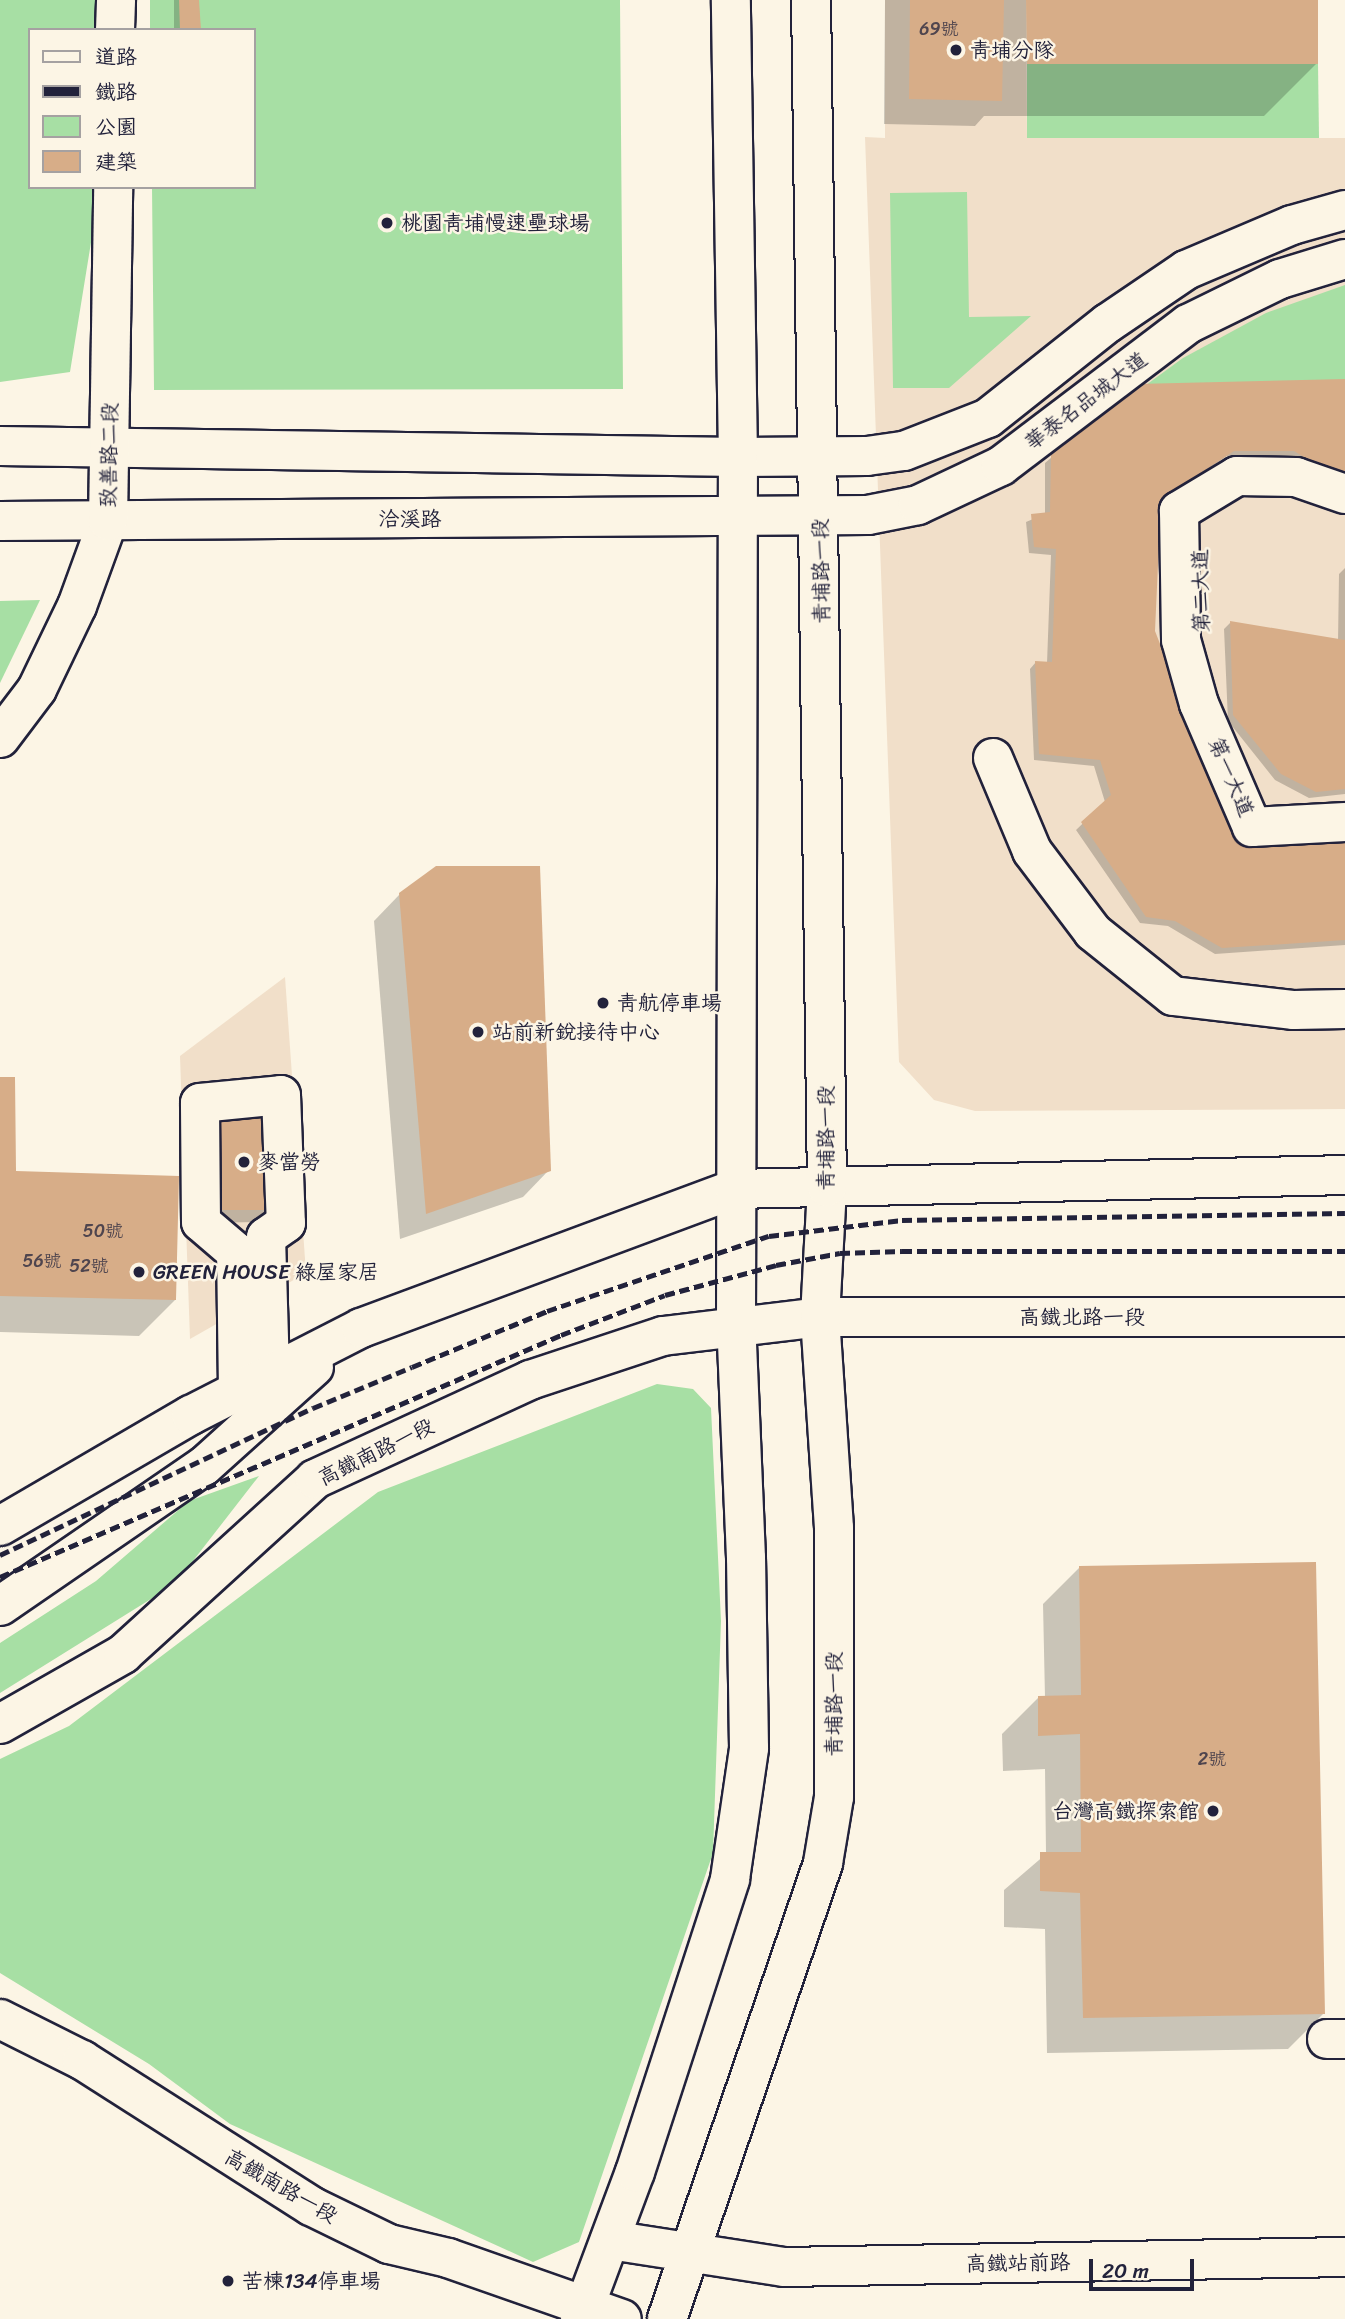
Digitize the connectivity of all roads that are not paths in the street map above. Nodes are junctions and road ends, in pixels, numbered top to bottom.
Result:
1 (116, 0) edge
2 (731, 0) edge
3 (810, 0) edge
4 (115, 28) edge
5 (113, 189) edge
6 (1345, 210) edge
7 (1345, 259) edge
8 (11, 446) edge
9 (112, 450) junction
10 (819, 456) junction
11 (738, 457) junction
12 (1345, 494) edge
13 (1345, 513) edge
14 (820, 516) junction
15 (737, 517) junction
16 (108, 521) junction
17 (0, 522) edge
18 (1181, 640) joint
19 (0, 738) edge
20 (993, 758) dead end
21 (1345, 803) edge
22 (1345, 822) edge
23 (1345, 1009) edge
24 (1345, 1175) edge
25 (827, 1187) junction
26 (735, 1189) junction
27 (820, 1317) junction
28 (1345, 1317) edge
29 (736, 1324) junction
30 (361, 1328) junction
31 (254, 1382) junction
32 (0, 1526) edge
33 (0, 1606) edge
34 (0, 1724) edge
35 (0, 2019) edge
36 (610, 2240) junction
37 (692, 2253) junction
38 (1345, 2257) edge
39 (582, 2313) edge
40 (622, 2319) edge
41 (667, 2319) edge

1 - 4 street
2 - 11 street
3 - 10 street, 青埔路一段
5 - 9 street, 致善路二段
6 - 10 street
7 - 14 street, 華泰名品城大道
8 - 9 street
9 - 11 street
9 - 16 street, 致善路二段
10 - 11 street
10 - 14 street, 青埔路一段
11 - 15 street
12 - 18 street, 第二大道
13 - 21 street, 第二大道
14 - 15 street, 洽溪路
14 - 25 street, 青埔路一段
15 - 16 street, 洽溪路
15 - 26 street
16 - 17 street, 洽溪路
16 - 19 street, 致善路二段
18 - 22 street, 第一大道
20 - 23 street
24 - 25 street
25 - 26 street
25 - 27 street, 青埔路一段
26 - 29 street
26 - 30 street
27 - 28 street, 高鐵北路一段
27 - 29 street, 高鐵南路一段
27 - 37 street, 青埔路一段
29 - 34 street, 高鐵南路一段
29 - 36 street
30 - 31 street
30 - 33 street
31 - 31 street
31 - 32 street
35 - 39 street, 高鐵南路一段
36 - 37 street
36 - 39 street
37 - 38 street, 高鐵站前路
37 - 41 street, 青埔路一段
39 - 40 street

